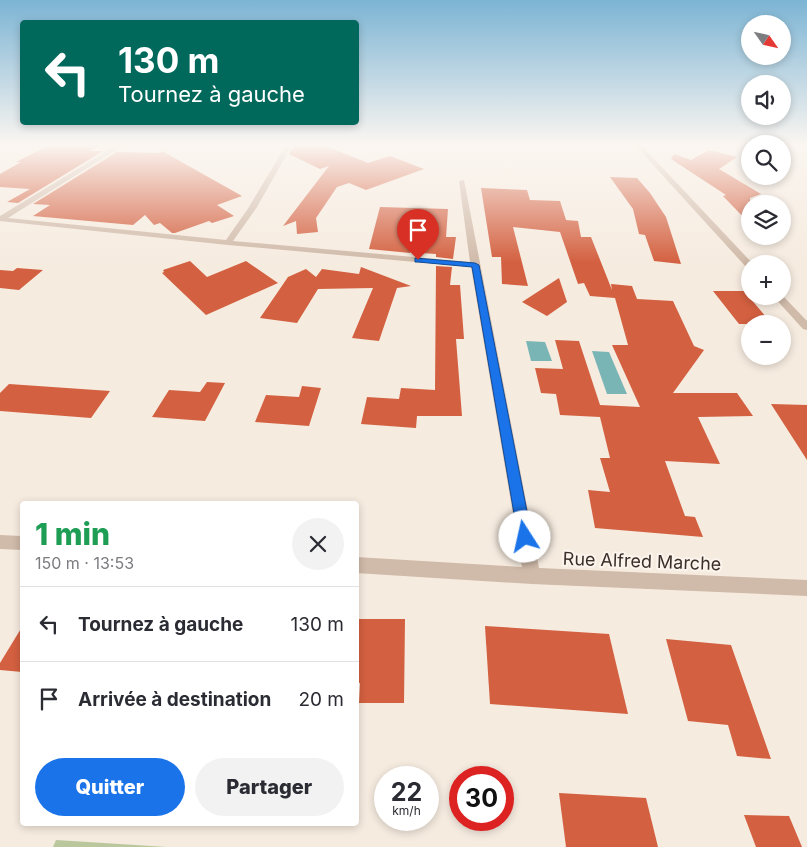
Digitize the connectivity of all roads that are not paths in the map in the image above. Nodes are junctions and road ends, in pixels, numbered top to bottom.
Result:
1 (56, 185) edge
2 (266, 185) edge
3 (463, 185) edge
4 (675, 185) edge
5 (0, 219) edge
6 (228, 243) junction
7 (741, 256) edge
8 (475, 265) junction
9 (786, 305) edge
10 (807, 327) edge
11 (0, 542) edge
12 (20, 543) edge
13 (359, 565) edge
14 (532, 576) junction
15 (807, 588) edge

1 - 5 street
2 - 6 street
3 - 8 street
4 - 7 street
5 - 6 street
6 - 8 street
8 - 14 street
9 - 10 street
11 - 12 street
13 - 14 street, Rue Alfred Marche
14 - 15 street, Rue Alfred Marche

